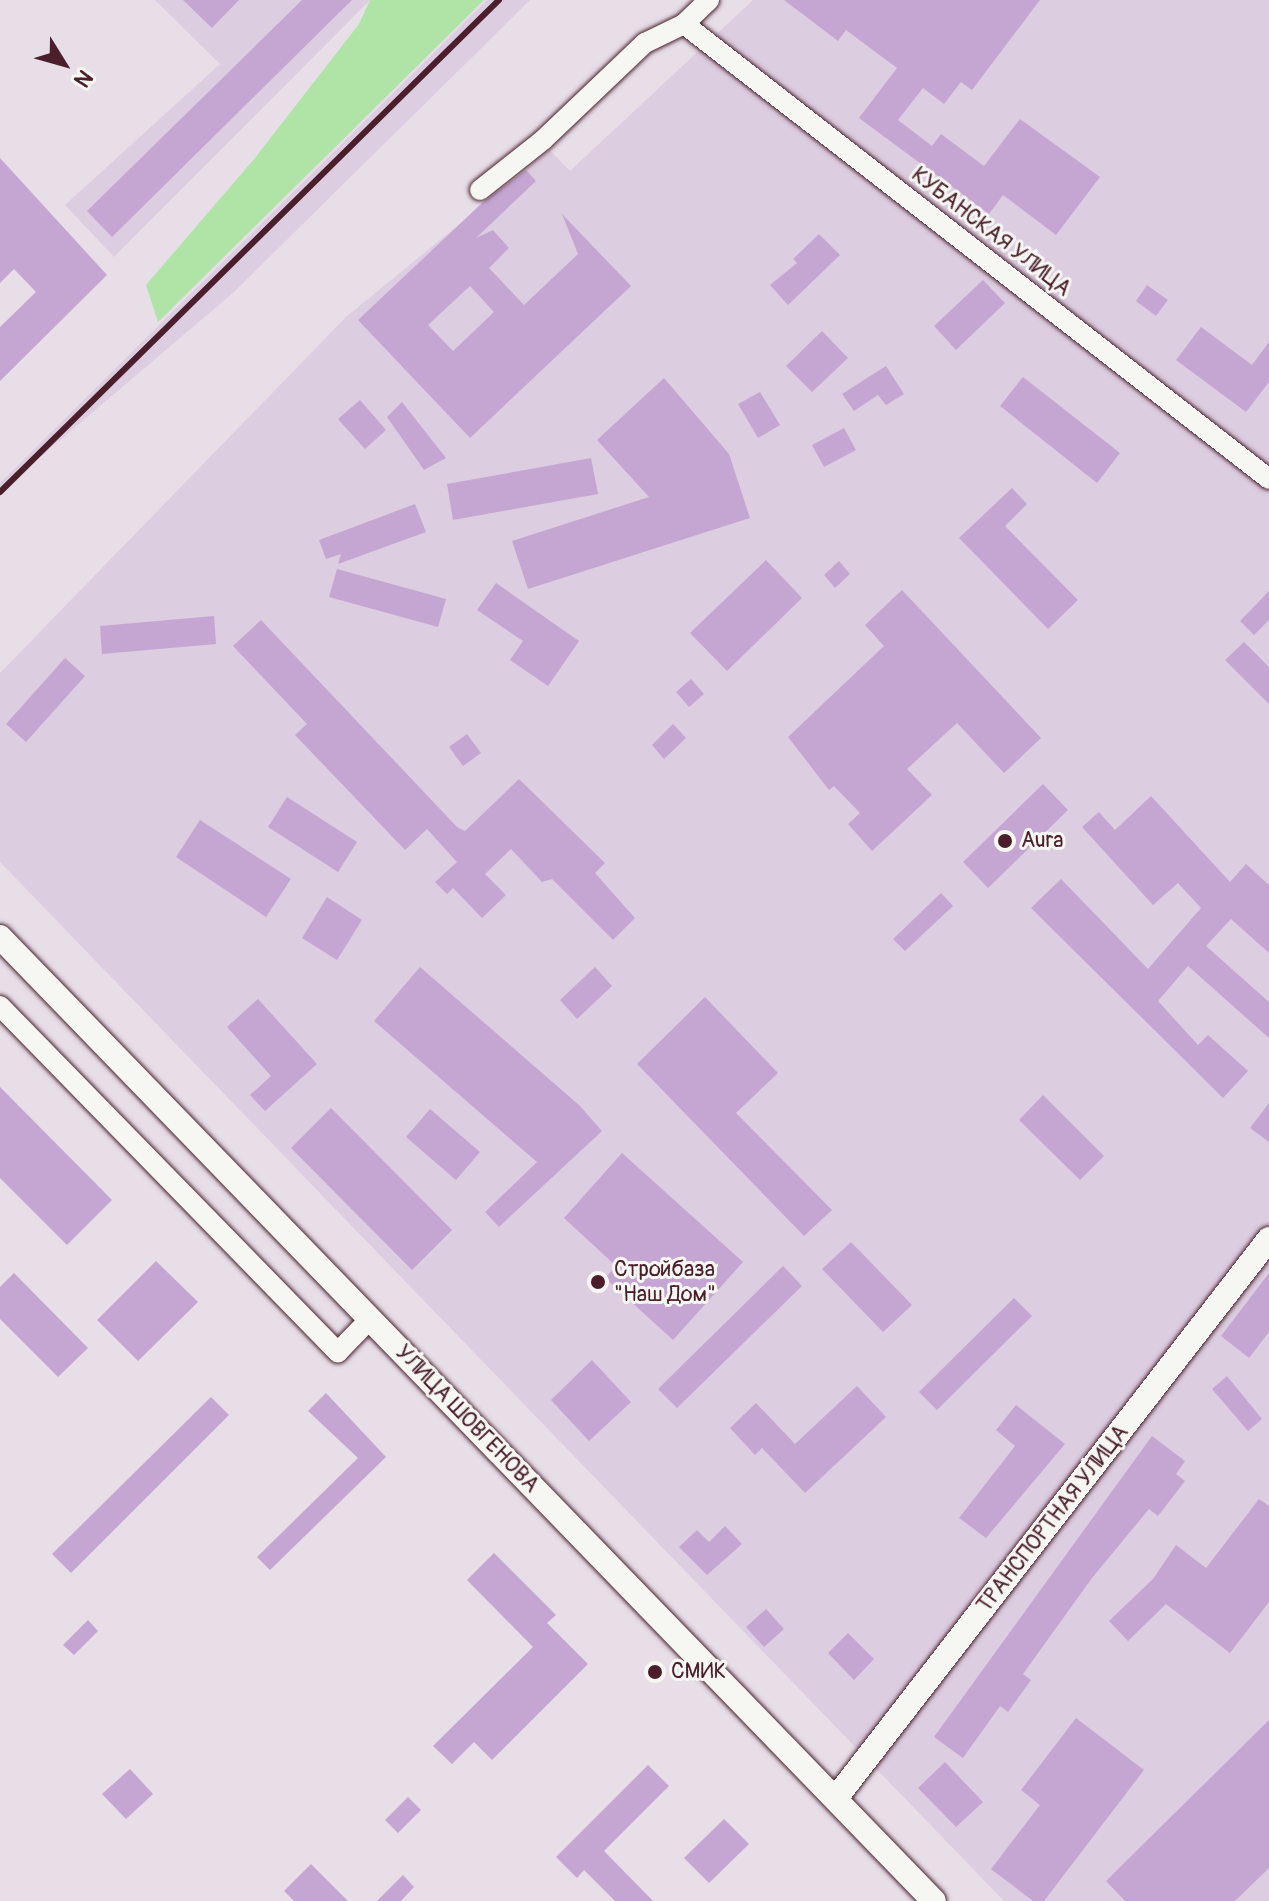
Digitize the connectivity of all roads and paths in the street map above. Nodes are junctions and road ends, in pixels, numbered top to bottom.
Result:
1 (709, 0) edge
2 (684, 24) junction
3 (480, 190) dead end
4 (1269, 479) edge
5 (0, 937) edge
6 (0, 1006) edge
7 (1269, 1239) edge
8 (370, 1319) junction
9 (836, 1798) junction
10 (934, 1901) edge

1 - 2 street
2 - 3 street
2 - 4 street, КУБАНСКАЯ УЛИЦА
5 - 8 street, УЛИЦА ШОВГЕНОВА
6 - 8 street
7 - 9 street, ТРАНСПОРТНАЯ УЛИЦА
8 - 9 street, УЛИЦА ШОВГЕНОВА
9 - 10 street, УЛИЦА ШОВГЕНОВА

